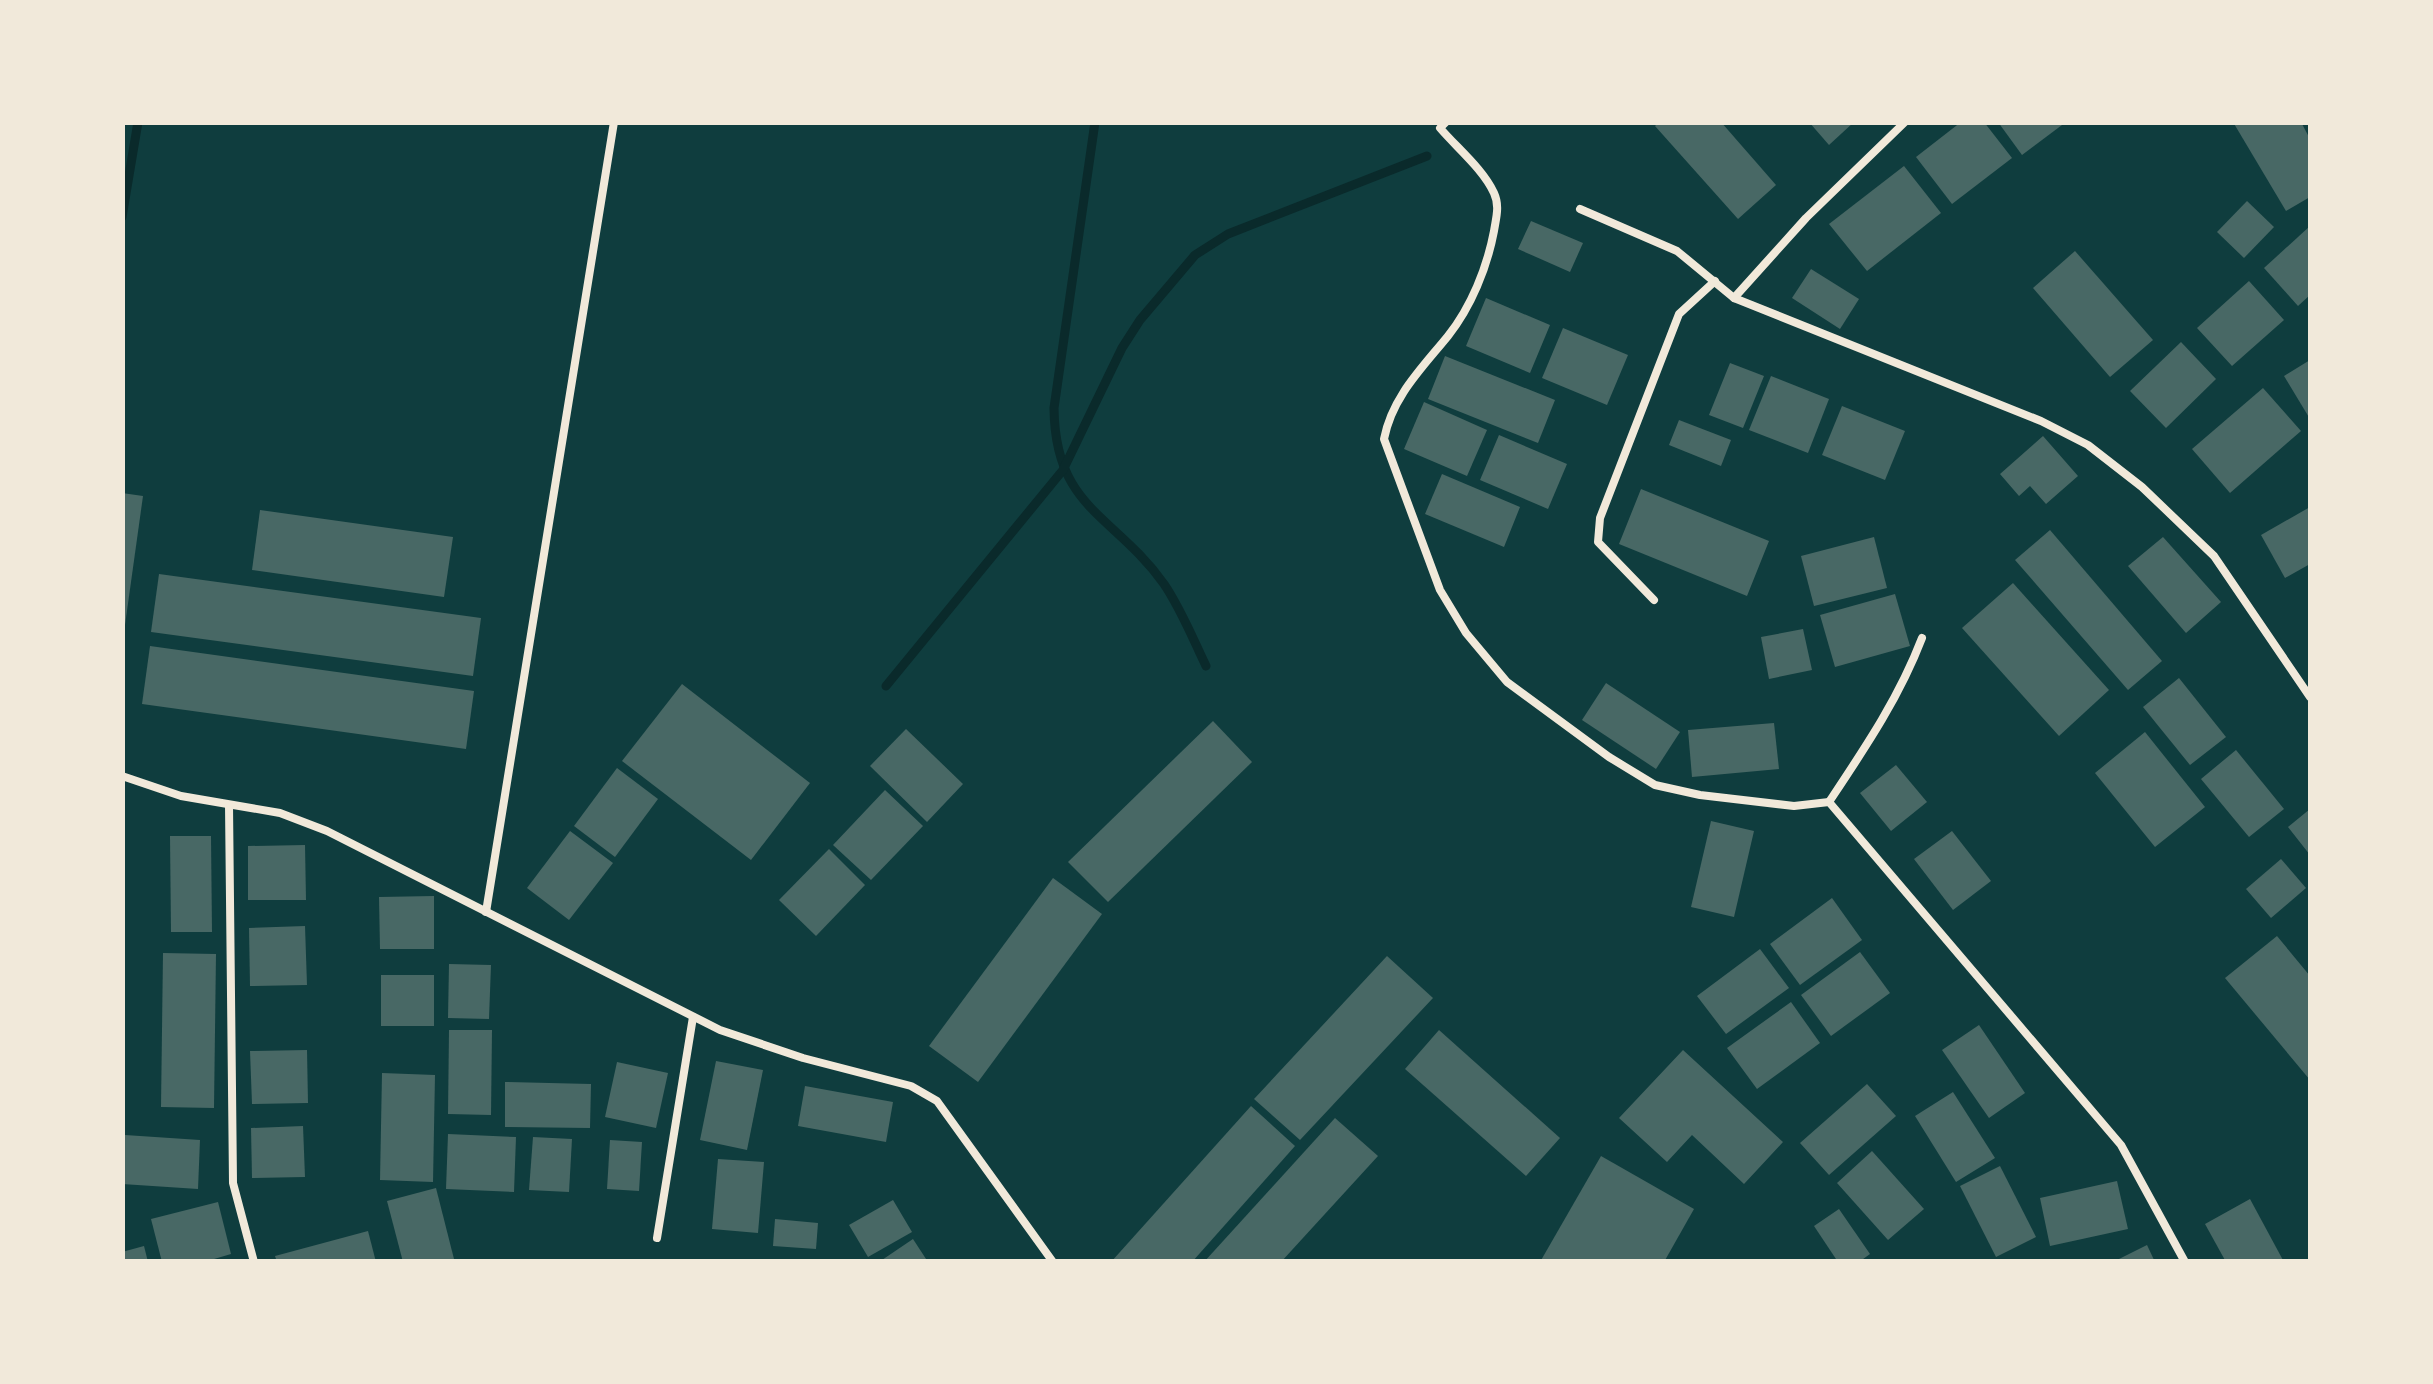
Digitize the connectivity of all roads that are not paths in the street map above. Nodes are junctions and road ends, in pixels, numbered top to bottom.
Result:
1 (614, 122) edge
2 (1905, 122) edge
3 (1443, 125) edge
4 (1580, 209) dead end
5 (1714, 281) junction
6 (1734, 298) junction
7 (1654, 600) dead end
8 (1922, 638) dead end
9 (2310, 698) edge
10 (122, 776) edge
11 (1829, 802) junction
12 (229, 805) junction
13 (486, 912) junction
14 (693, 1017) junction
15 (657, 1238) dead end
16 (254, 1262) edge
17 (1053, 1262) edge
18 (2185, 1262) edge

1 - 13 lane
2 - 6 lane
3 - 11 lane
4 - 5 lane
5 - 6 lane
5 - 7 lane
6 - 9 lane
8 - 11 lane
10 - 12 lane
11 - 18 lane
12 - 13 lane
12 - 16 lane
13 - 14 lane
14 - 15 lane
14 - 17 lane

